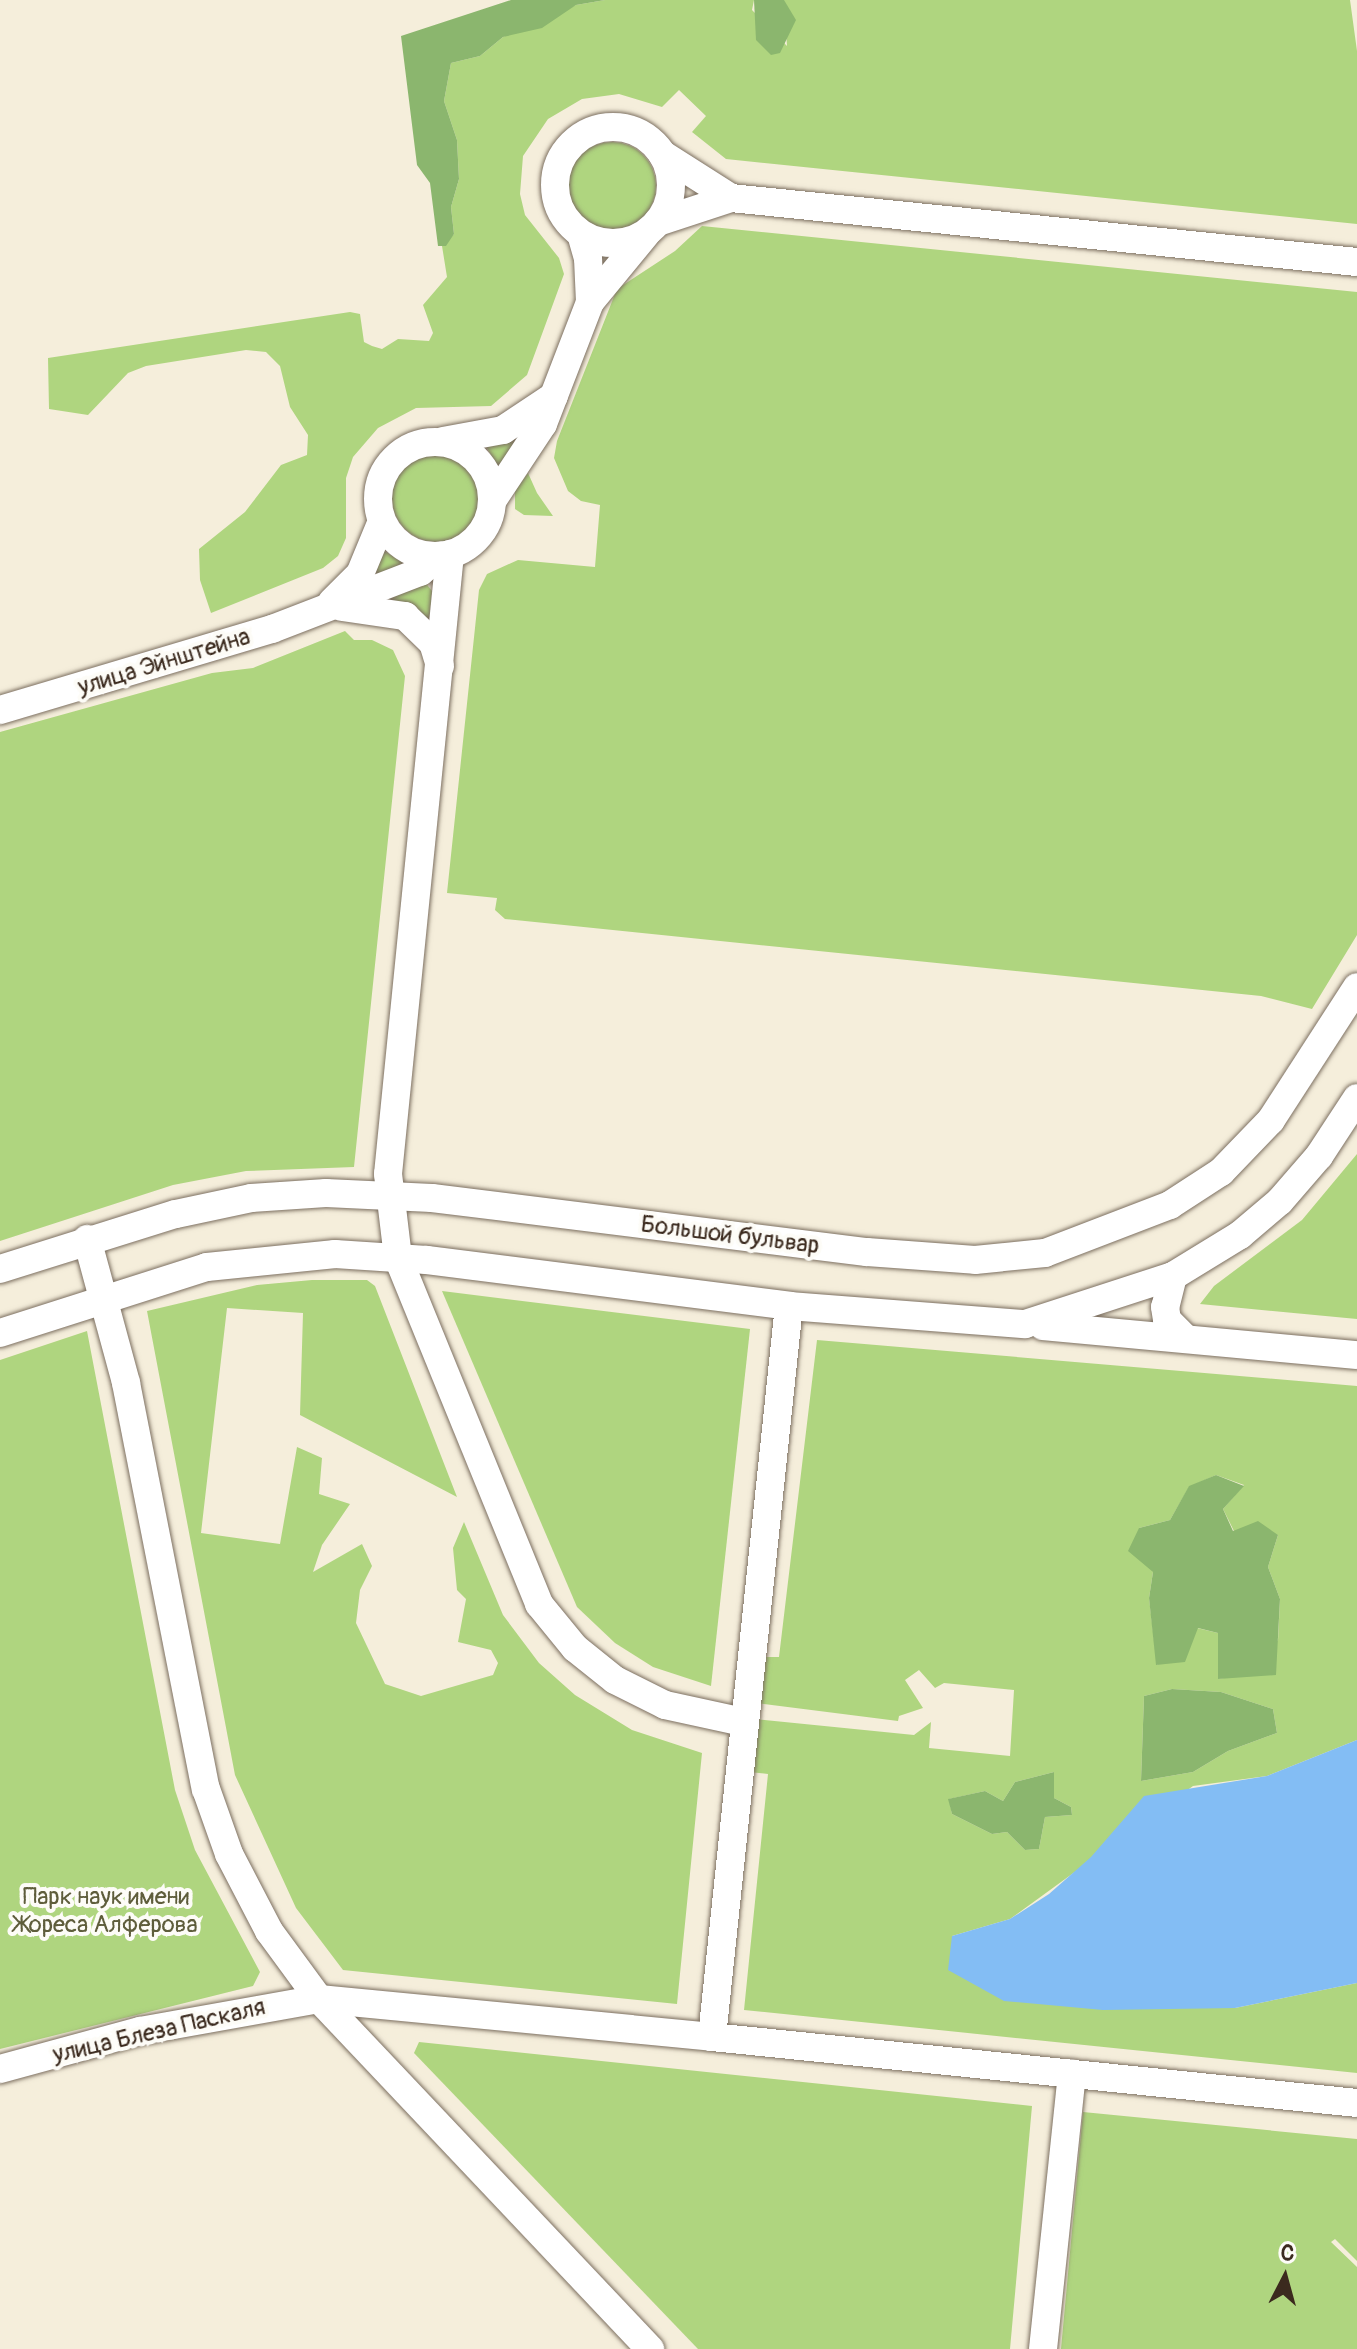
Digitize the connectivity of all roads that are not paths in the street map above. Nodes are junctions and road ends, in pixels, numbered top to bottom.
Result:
1 (662, 154) junction
2 (731, 198) junction
3 (652, 227) junction
4 (581, 234) junction
5 (1357, 262) edge
6 (590, 302) junction
7 (554, 396) junction
8 (437, 442) junction
9 (492, 501) junction
10 (382, 521) junction
11 (445, 555) junction
12 (325, 608) junction
13 (440, 666) junction
14 (0, 710) edge
15 (1357, 987) edge
16 (1357, 1098) edge
17 (390, 1194) junction
18 (87, 1239) junction
19 (398, 1258) junction
20 (0, 1269) edge
21 (1173, 1276) junction
22 (107, 1297) junction
23 (789, 1306) junction
24 (1025, 1324) junction
25 (0, 1333) edge
26 (1184, 1337) junction
27 (1357, 1355) edge
28 (743, 1722) junction
29 (319, 1999) junction
30 (712, 2037) junction
31 (0, 2069) edge
32 (1072, 2074) junction
33 (1357, 2103) edge
34 (650, 2349) edge
35 (1043, 2349) edge

1 - 2 street
1 - 3 street
1 - 4 street
2 - 3 street
2 - 5 street
3 - 4 street
3 - 6 street
4 - 6 street
6 - 7 street
7 - 8 street
7 - 9 street
8 - 9 street
8 - 10 street
9 - 11 street
10 - 11 street
10 - 12 street
11 - 12 street, улица Эйнштейна
11 - 13 street
12 - 13 street
12 - 14 street, улица Эйнштейна
13 - 17 street
15 - 17 street, Большой бульвар
16 - 21 street
17 - 18 street, Большой бульвар
17 - 19 street
18 - 20 street, Большой бульвар
18 - 22 street
19 - 22 street
19 - 23 street
19 - 28 street
21 - 24 street
21 - 26 street
22 - 25 street
22 - 29 street
23 - 24 street
23 - 28 street
24 - 26 street
26 - 27 street
28 - 30 street
29 - 30 street, улица Блеза Паскаля
29 - 31 street, улица Блеза Паскаля
29 - 34 street
30 - 32 street, улица Блеза Паскаля
32 - 33 street, улица Блеза Паскаля
32 - 35 street

